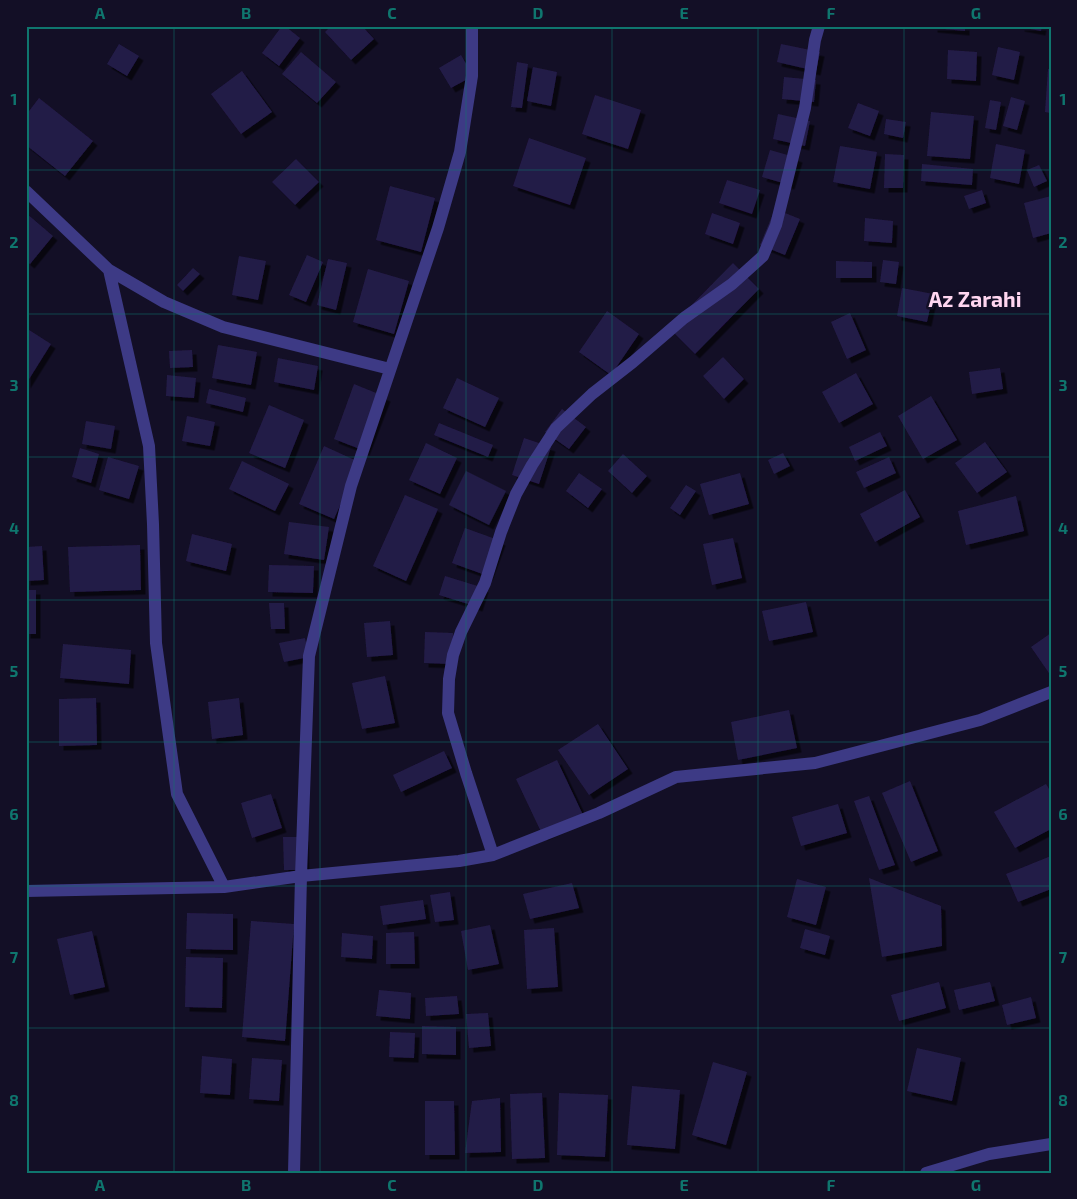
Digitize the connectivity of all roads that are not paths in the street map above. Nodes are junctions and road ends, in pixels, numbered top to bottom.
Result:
1 (472, 26) edge
2 (818, 26) edge
3 (26, 191) edge
4 (109, 270) junction
5 (390, 369) junction
6 (1051, 692) edge
7 (493, 855) junction
8 (301, 876) junction
9 (224, 887) junction
10 (26, 891) edge
11 (1051, 1144) edge
12 (294, 1173) edge
13 (926, 1173) edge

1 - 5 street
2 - 7 street
3 - 4 street
4 - 5 street
4 - 9 street
5 - 8 street
6 - 7 street
7 - 8 street
8 - 9 street
8 - 12 street
9 - 10 street
11 - 13 street

